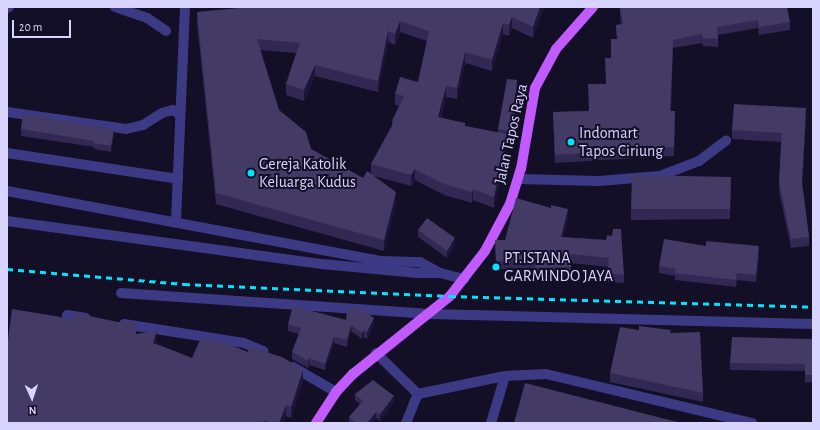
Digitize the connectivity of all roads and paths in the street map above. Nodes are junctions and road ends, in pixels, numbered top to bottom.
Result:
1 (115, 7) edge
2 (185, 7) edge
3 (593, 7) edge
4 (166, 31) dead end
5 (7, 112) edge
6 (180, 115) junction
7 (726, 141) dead end
8 (7, 153) edge
9 (178, 179) junction
10 (518, 180) junction
11 (7, 191) edge
12 (7, 221) edge
13 (176, 221) junction
14 (440, 273) junction
15 (464, 279) junction
16 (121, 293) dead end
17 (430, 314) junction
18 (67, 315) dead end
19 (98, 320) edge
20 (113, 322) edge
21 (813, 324) edge
22 (376, 353) junction
23 (505, 376) junction
24 (336, 392) junction
25 (418, 394) junction
26 (316, 423) edge
27 (406, 423) edge
28 (491, 423) edge
29 (752, 423) edge

1 - 4 street
2 - 6 street
3 - 10 main road, Jalan Tapos Raya
5 - 6 street
6 - 9 street
7 - 10 street
8 - 9 street
9 - 13 street
10 - 15 main road, Jalan Tapos Raya
11 - 13 street
12 - 14 street
13 - 14 street
14 - 15 street
15 - 17 main road, Jalan Tapos Raya
16 - 17 street
17 - 21 street
17 - 22 main road, Jalan Tapos Raya
18 - 19 street
20 - 24 street
22 - 24 main road, Jalan Tapos Raya
22 - 25 street
23 - 25 street
23 - 28 street
23 - 29 street
24 - 26 main road, Jalan Tapos Raya
25 - 27 street

